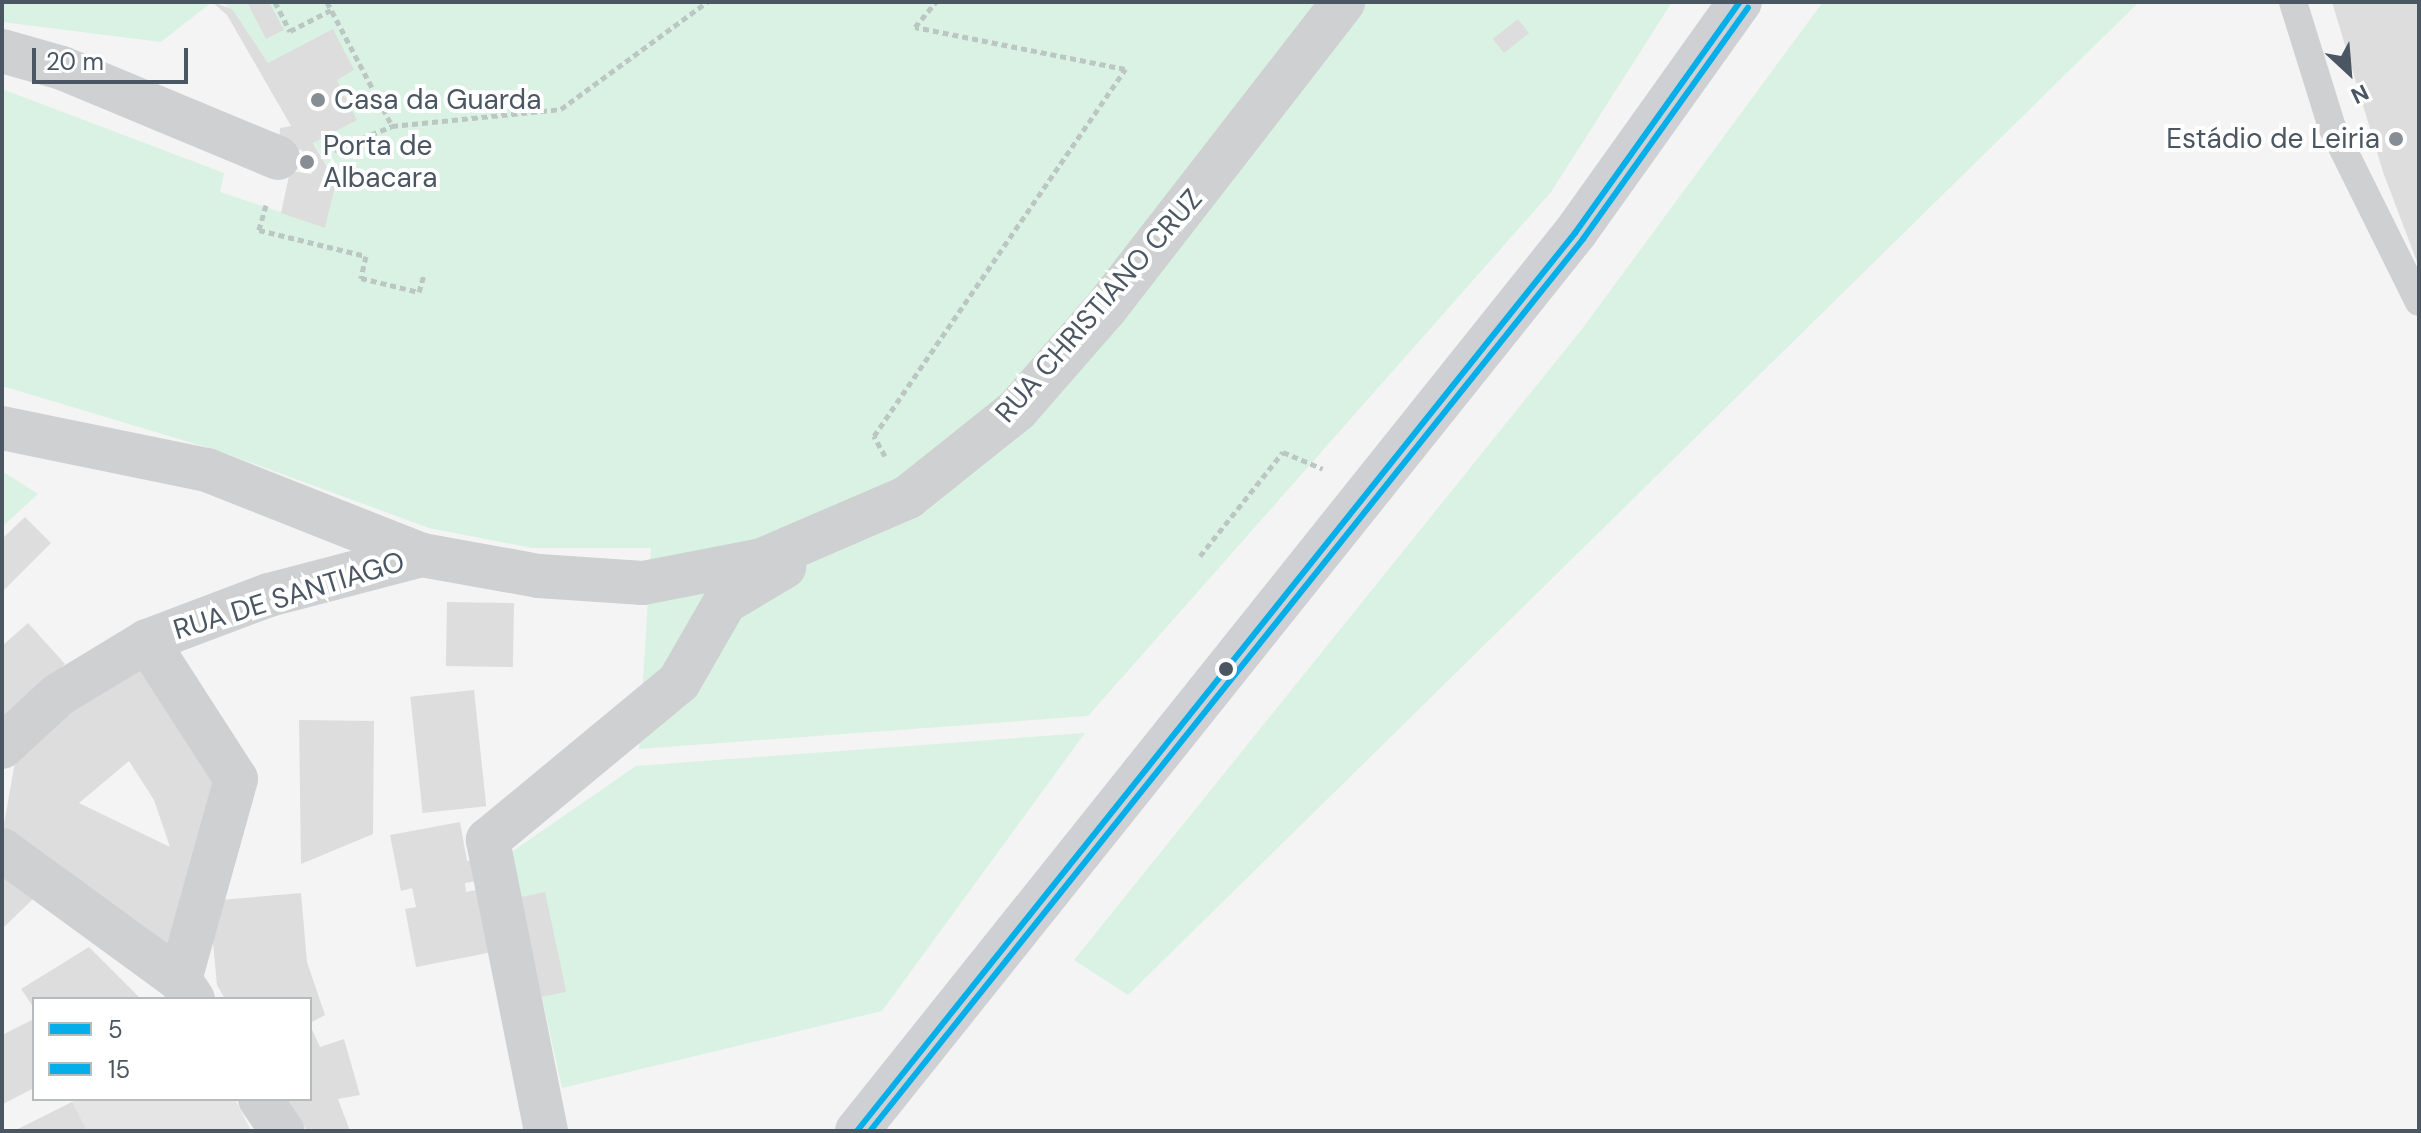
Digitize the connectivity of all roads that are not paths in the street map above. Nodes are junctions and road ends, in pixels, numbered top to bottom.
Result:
1 (1343, 2) edge
2 (1740, 2) edge
3 (2293, 2) edge
4 (2, 51) edge
5 (278, 158) road end
6 (2419, 302) edge
7 (2, 428) edge
8 (890, 506) junction
9 (422, 555) junction
10 (147, 641) junction
11 (2, 747) edge
12 (2, 850) edge
13 (187, 989) edge
14 (261, 1101) edge
15 (282, 1131) edge
16 (546, 1131) edge
17 (857, 1131) edge

1 - 8 street, RUA CHRISTIANO CRUZ
2 - 17 main road
3 - 6 lane
4 - 5 street
7 - 9 street
8 - 9 street, RUA CHRISTIANO CRUZ
8 - 16 street
9 - 10 street, RUA DE SANTIAGO
10 - 11 street, RUA DE SANTIAGO
10 - 13 street
12 - 13 street
14 - 15 street

